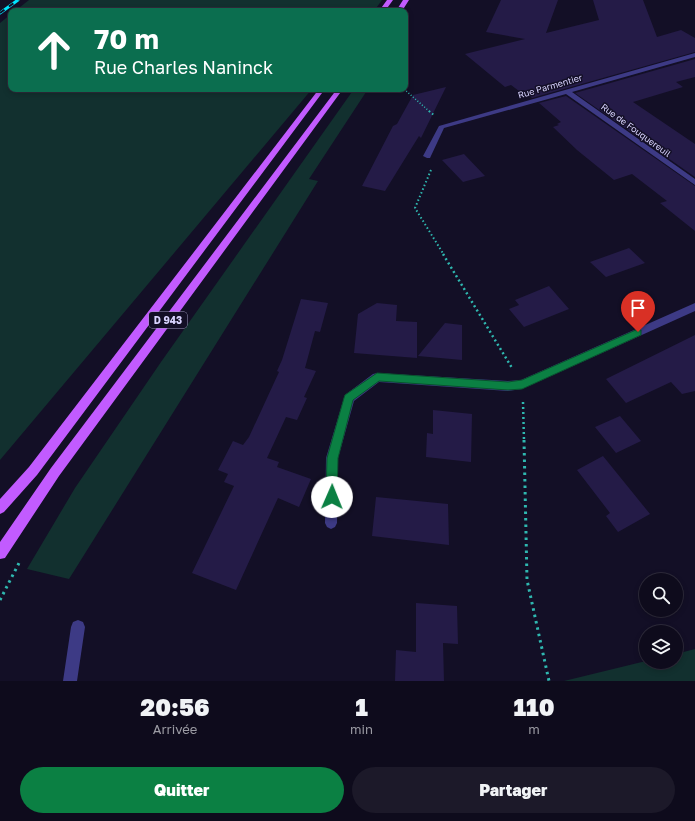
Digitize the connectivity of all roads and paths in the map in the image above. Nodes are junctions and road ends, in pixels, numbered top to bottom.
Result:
1 (695, 55) edge
2 (566, 91) junction
3 (320, 92) edge
4 (338, 92) edge
5 (407, 92) edge
6 (445, 126) junction
7 (427, 156) joint
8 (695, 183) edge
9 (695, 306) edge
10 (522, 384) junction
11 (0, 508) edge
12 (331, 523) dead end
13 (0, 553) edge
14 (78, 627) dead end
15 (70, 681) edge
16 (548, 681) edge

1 - 2 street, Rue Parmentier
2 - 6 street, Rue Parmentier
2 - 8 street, Rue de Fouquereuil
3 - 11 main road, D 943
4 - 13 main road, D 943
5 - 6 path
6 - 7 street
7 - 10 path
9 - 10 street
10 - 12 street
10 - 16 path
14 - 15 street

